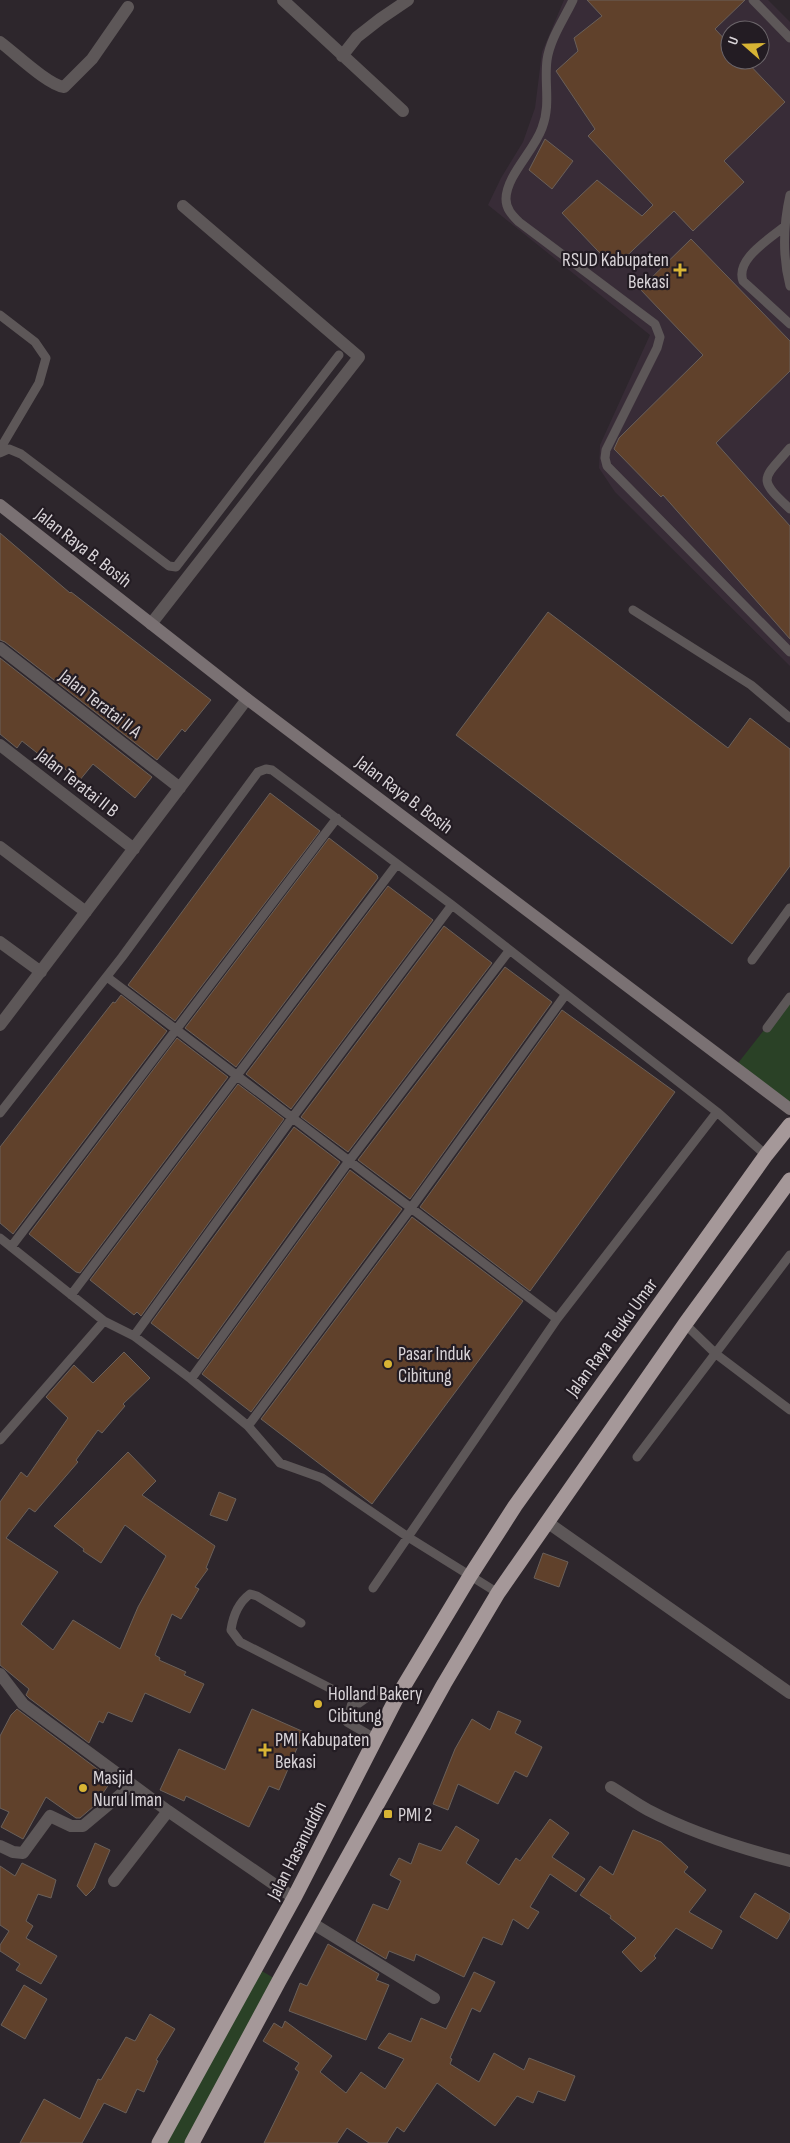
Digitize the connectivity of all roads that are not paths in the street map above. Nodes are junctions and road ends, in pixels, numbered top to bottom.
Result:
1 (283, 0) edge
2 (408, 0) edge
3 (573, 0) edge
4 (754, 0) edge
5 (128, 7) dead end
6 (790, 38) edge
7 (0, 42) edge
8 (342, 56) junction
9 (403, 111) dead end
10 (790, 195) edge
11 (183, 206) dead end
12 (784, 226) junction
13 (790, 286) edge
14 (0, 315) edge
15 (790, 324) edge
16 (340, 355) dead end
17 (790, 448) edge
18 (0, 451) edge
19 (790, 509) edge
20 (1, 510) edge
21 (633, 610) dead end
22 (151, 624) junction
23 (0, 648) edge
24 (790, 652) edge
25 (247, 698) junction
26 (790, 718) edge
27 (0, 745) edge
28 (180, 788) junction
29 (337, 818) junction
30 (0, 847) edge
31 (134, 849) junction
32 (398, 864) junction
33 (452, 905) junction
34 (790, 908) edge
35 (86, 912) junction
36 (0, 942) edge
37 (509, 951) junction
38 (752, 960) dead end
39 (41, 972) junction
40 (107, 977) junction
41 (566, 994) junction
42 (790, 997) edge
43 (0, 1025) edge
44 (766, 1028) dead end
45 (176, 1030) junction
46 (237, 1076) junction
47 (790, 1109) edge
48 (716, 1112) junction
49 (0, 1113) edge
50 (292, 1118) junction
51 (790, 1125) edge
52 (766, 1155) junction
53 (349, 1161) junction
54 (790, 1180) edge
55 (411, 1208) junction
56 (0, 1238) edge
57 (11, 1247) junction
58 (790, 1255) edge
59 (71, 1295) junction
60 (557, 1319) junction
61 (104, 1321) junction
62 (685, 1324) junction
63 (134, 1336) junction
64 (716, 1354) junction
65 (191, 1379) junction
66 (790, 1410) edge
67 (248, 1426) junction
68 (0, 1440) edge
69 (637, 1457) dead end
70 (547, 1522) junction
71 (408, 1537) junction
72 (470, 1576) junction
73 (373, 1588) dead end
74 (498, 1593) junction
75 (301, 1623) dead end
76 (0, 1674) edge
77 (790, 1693) edge
78 (353, 1699) junction
79 (396, 1699) junction
80 (376, 1739) junction
81 (132, 1785) junction
82 (612, 1787) dead end
83 (168, 1811) junction
84 (0, 1846) edge
85 (790, 1861) edge
86 (114, 1881) dead end
87 (294, 1898) junction
88 (312, 1923) junction
89 (255, 1967) junction
90 (279, 1982) junction
91 (434, 1998) dead end
92 (159, 2143) edge
93 (192, 2143) edge

1 - 8 street
2 - 8 street
3 - 24 lane
4 - 6 lane
5 - 7 street
8 - 9 street
10 - 12 lane
11 - 22 street
12 - 13 lane
12 - 15 lane
14 - 18 lane
16 - 18 lane
17 - 19 lane
20 - 22 street, Jalan Raya B. Bosih
21 - 26 lane
22 - 25 street, Jalan Raya B. Bosih
23 - 28 street, Jalan Teratai II A
25 - 28 street
25 - 47 street, Jalan Raya B. Bosih
27 - 31 street, Jalan Teratai II B
28 - 31 street
29 - 32 lane
29 - 40 lane
29 - 45 lane
30 - 35 street
31 - 35 street
32 - 33 lane
32 - 46 lane
33 - 37 lane
33 - 50 lane
34 - 38 lane
35 - 39 street
36 - 39 street
37 - 41 lane
37 - 53 lane
39 - 43 street
40 - 45 lane
40 - 49 lane
41 - 48 lane
41 - 55 lane
42 - 44 lane
45 - 46 lane
45 - 57 lane
46 - 50 lane
46 - 59 lane
48 - 52 lane
48 - 60 lane
50 - 53 lane
50 - 63 lane
51 - 52 highway, Jalan Raya Teuku Umar
52 - 72 highway, Jalan Raya Teuku Umar
53 - 55 lane
53 - 65 lane
54 - 62 highway
55 - 60 lane
55 - 67 lane
56 - 57 lane
57 - 59 lane
58 - 64 lane
59 - 61 lane
60 - 71 lane
61 - 63 lane
61 - 68 lane
62 - 64 lane
62 - 70 highway
63 - 65 lane
64 - 66 lane
64 - 69 lane
65 - 67 lane
67 - 71 lane
70 - 74 highway
70 - 77 street
71 - 72 lane
71 - 73 lane
72 - 74 lane
72 - 79 highway, Jalan Hasanuddin
74 - 88 highway
75 - 78 lane
76 - 81 street
78 - 79 lane
78 - 80 lane
79 - 80 highway, Jalan Hasanuddin
80 - 87 highway, Jalan Hasanuddin
81 - 83 street
81 - 84 street
82 - 85 street
83 - 86 street
83 - 87 street
87 - 89 highway, Jalan Hasanuddin
88 - 90 highway
88 - 91 street
89 - 90 highway
89 - 92 highway, Jalan Hasanuddin
90 - 93 highway

